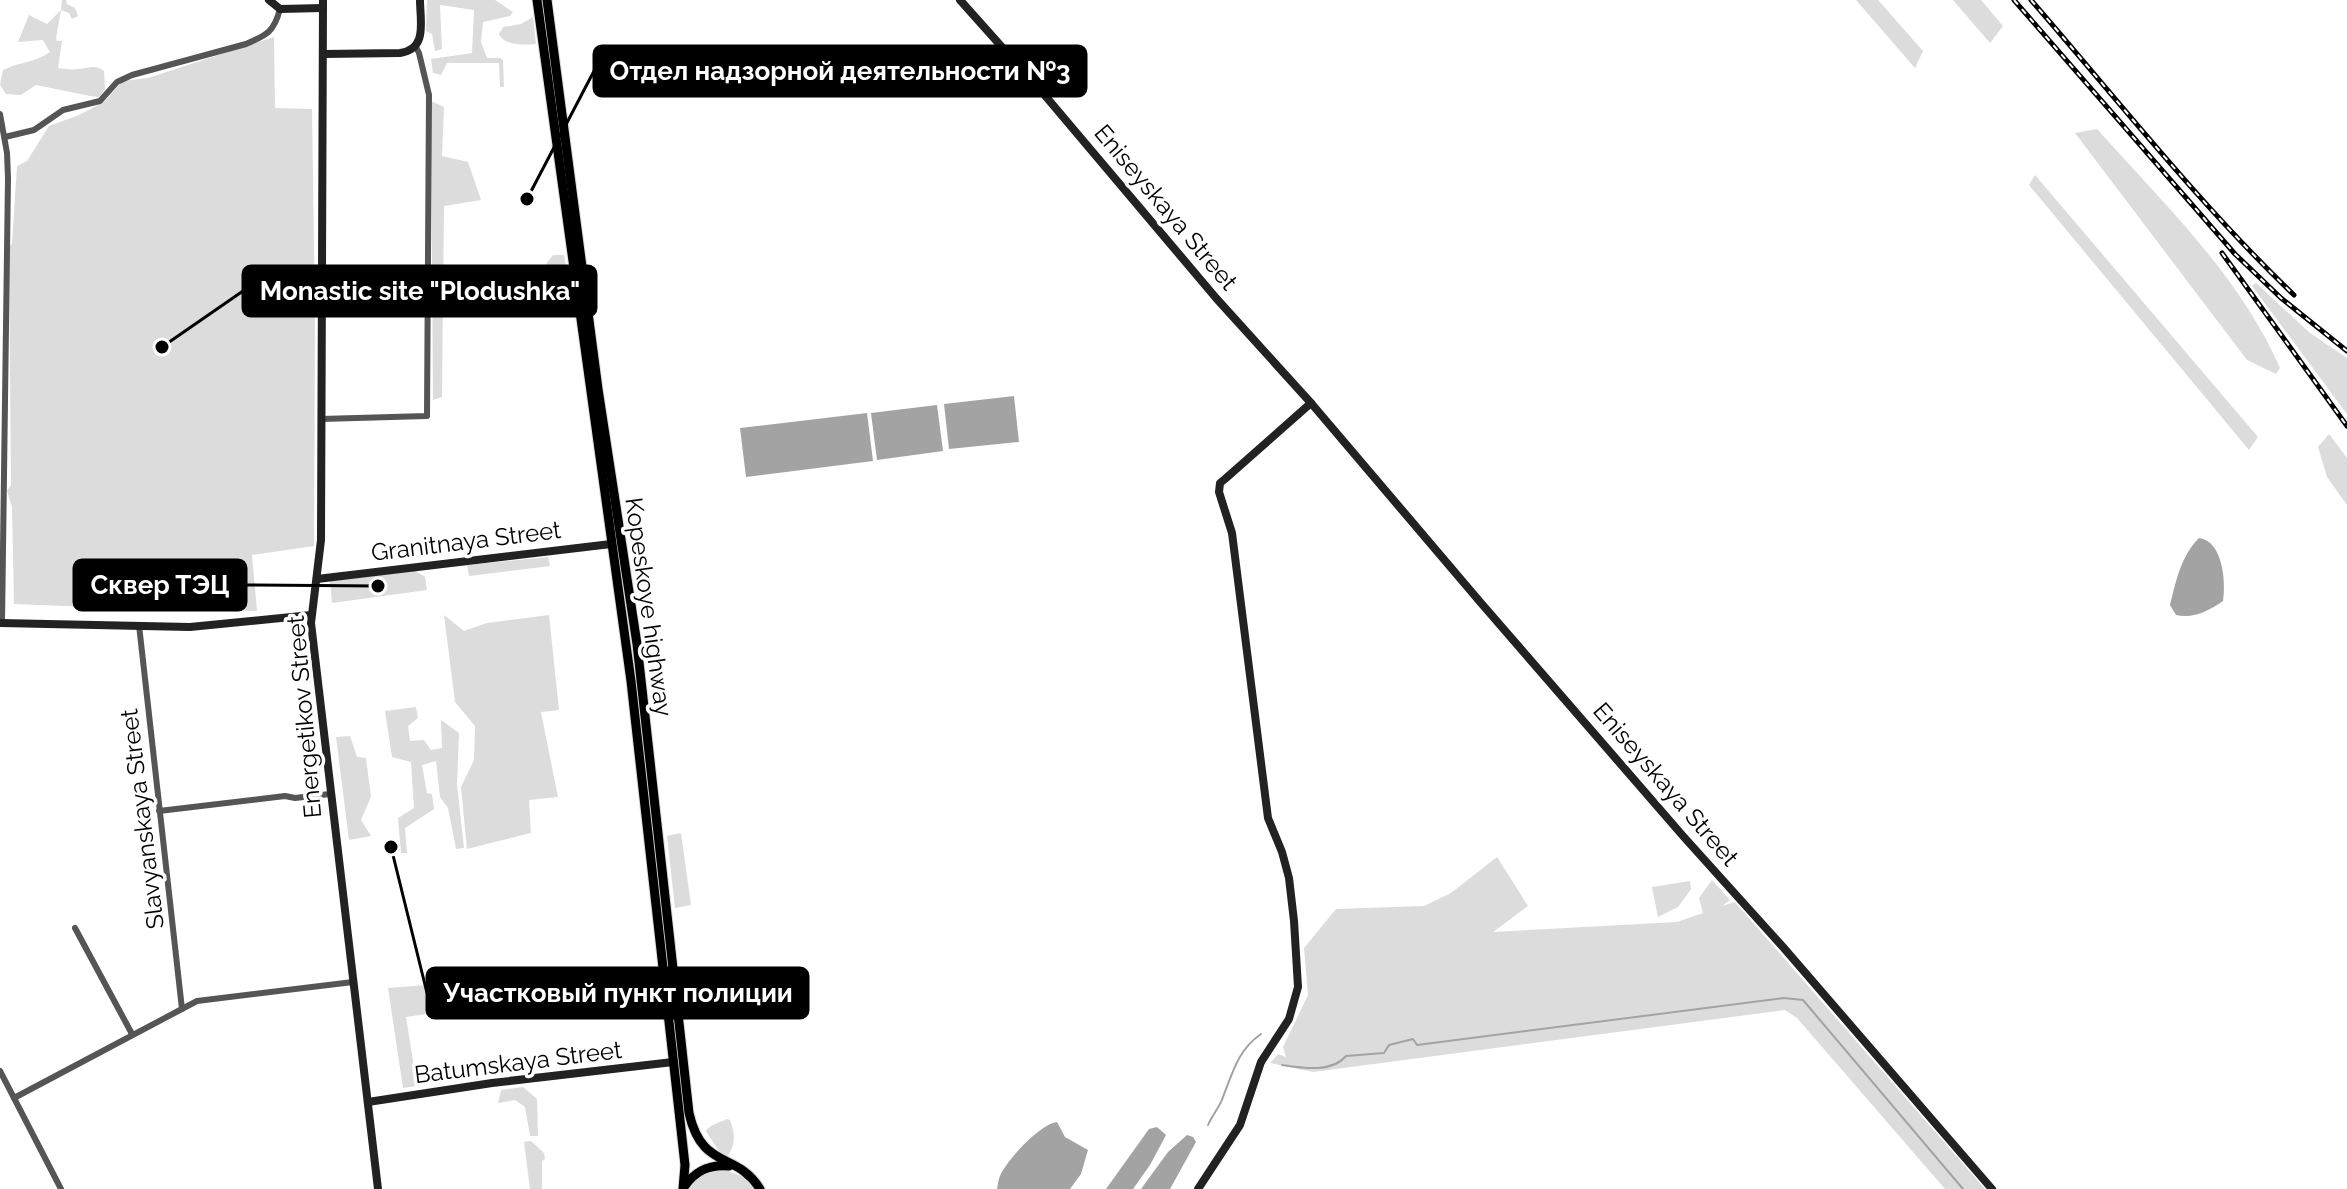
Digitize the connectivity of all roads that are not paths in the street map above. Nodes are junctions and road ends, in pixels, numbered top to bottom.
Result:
1 (269, 0) edge
2 (420, 0) edge
3 (537, 0) edge
4 (547, 0) edge
5 (960, 0) edge
6 (323, 4) edge
7 (280, 9) junction
8 (416, 47) junction
9 (324, 54) junction
10 (0, 114) edge
11 (5, 137) junction
12 (568, 197) junction
13 (4, 228) edge
14 (1311, 403) junction
15 (321, 419) junction
16 (3, 444) edge
17 (3, 504) edge
18 (616, 543) junction
19 (317, 579) junction
20 (311, 615) junction
21 (1, 623) edge
22 (139, 625) junction
23 (330, 794) junction
24 (159, 811) junction
25 (75, 928) dead end
26 (353, 982) junction
27 (182, 1009) junction
28 (132, 1034) junction
29 (673, 1062) junction
30 (0, 1071) edge
31 (14, 1098) junction
32 (368, 1102) junction
33 (739, 1169) junction
34 (684, 1188) edge
35 (61, 1189) edge
36 (378, 1189) edge
37 (760, 1189) edge
38 (1198, 1189) edge
39 (1992, 1189) edge

1 - 7 street
2 - 8 street
3 - 12 main road, Kopeskoye highway
4 - 12 main road, Kopeskoye highway
5 - 14 street, Eniseyskaya Street
6 - 7 street
6 - 9 street, Energetikov Street
7 - 11 street
8 - 9 street
8 - 15 street
9 - 15 street, Energetikov Street
10 - 11 street
11 - 13 street
12 - 18 main road, Kopeskoye highway
13 - 16 street
14 - 38 street
14 - 39 street, Eniseyskaya Street
15 - 19 street, Energetikov Street
16 - 17 street
17 - 21 street
18 - 19 street, Granitnaya Street
18 - 29 main road, Kopeskoye highway
18 - 33 main road, Kopeskoye highway
19 - 20 street, Energetikov Street
20 - 22 street
20 - 23 street, Energetikov Street
21 - 22 street
22 - 24 street, Slavyanskaya Street
23 - 24 street
23 - 26 street, Energetikov Street
24 - 27 street, Slavyanskaya Street
25 - 28 street
26 - 27 street
26 - 32 street, Energetikov Street
27 - 28 street
28 - 31 street
29 - 32 street, Batumskaya Street
29 - 34 main road, Kopeskoye highway
30 - 31 street
31 - 35 street
32 - 36 street, Energetikov Street
33 - 34 main road
33 - 37 main road, Kopeskoye highway

